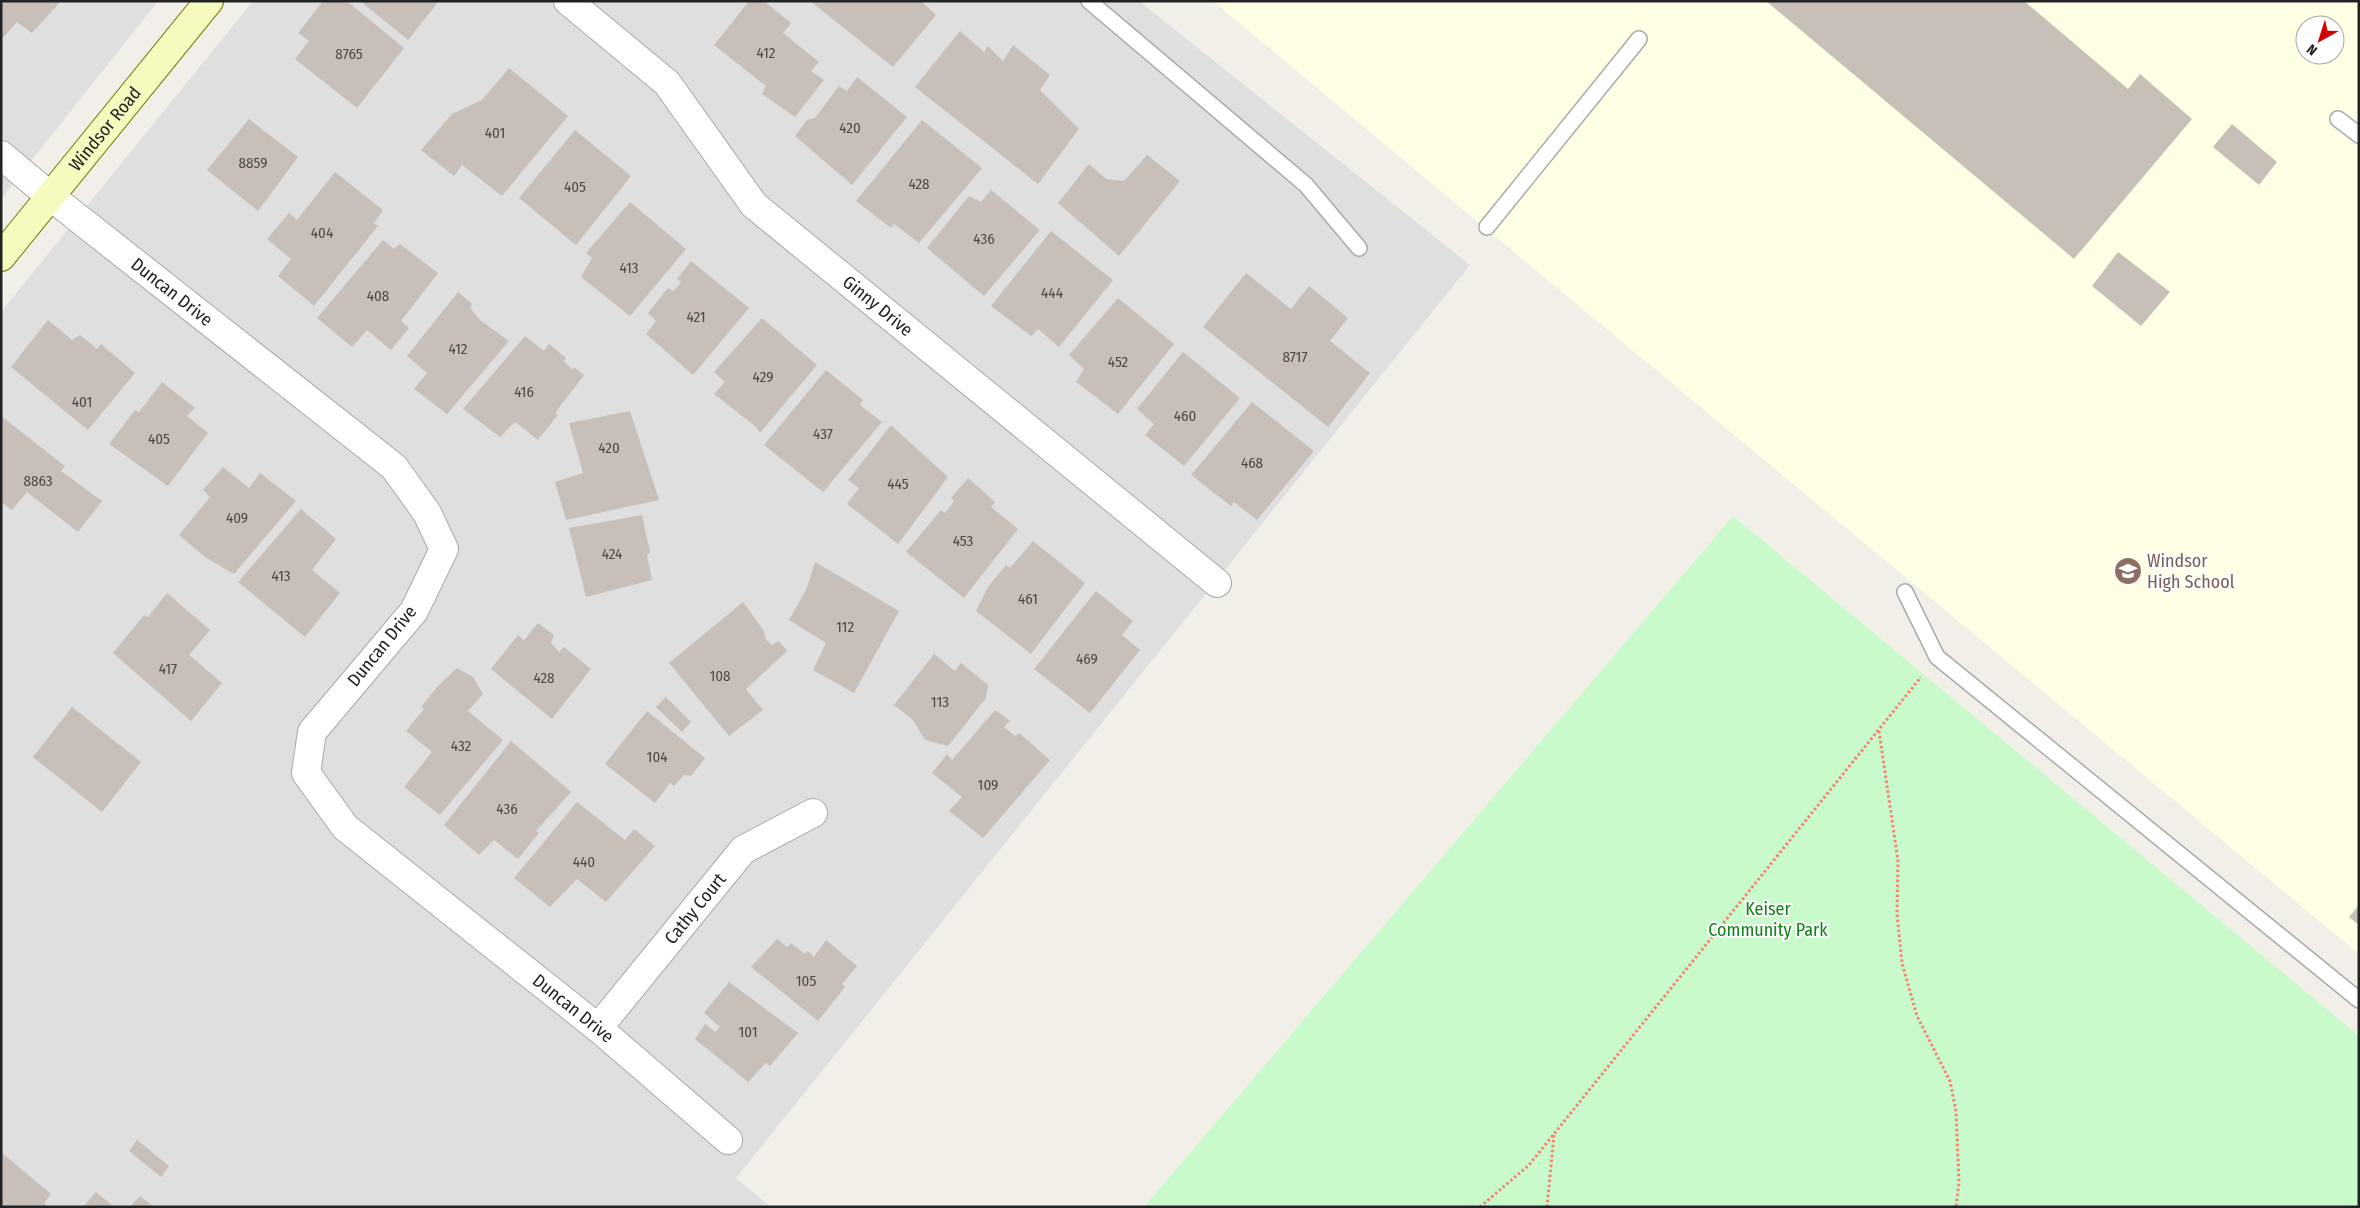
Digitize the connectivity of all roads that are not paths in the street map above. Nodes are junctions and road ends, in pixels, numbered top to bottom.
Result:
1 (209, 1) edge
2 (568, 1) edge
3 (1089, 1) edge
4 (1639, 39) dead end
5 (2338, 119) dead end
6 (2359, 135) edge
7 (1, 155) edge
8 (50, 196) junction
9 (1487, 227) dead end
10 (1358, 248) dead end
11 (1, 257) edge
12 (1217, 582) dead end
13 (1905, 592) dead end
14 (813, 814) dead end
15 (2359, 1000) edge
16 (598, 1028) junction
17 (728, 1140) dead end

1 - 8 main road, Windsor Road
2 - 12 street, Ginny Drive
3 - 10 lane
4 - 9 lane
5 - 6 lane
7 - 8 street, Duncan Drive
8 - 11 main road, Windsor Road
8 - 16 street, Duncan Drive
13 - 15 lane
14 - 16 street, Cathy Court
16 - 17 street, Duncan Drive

